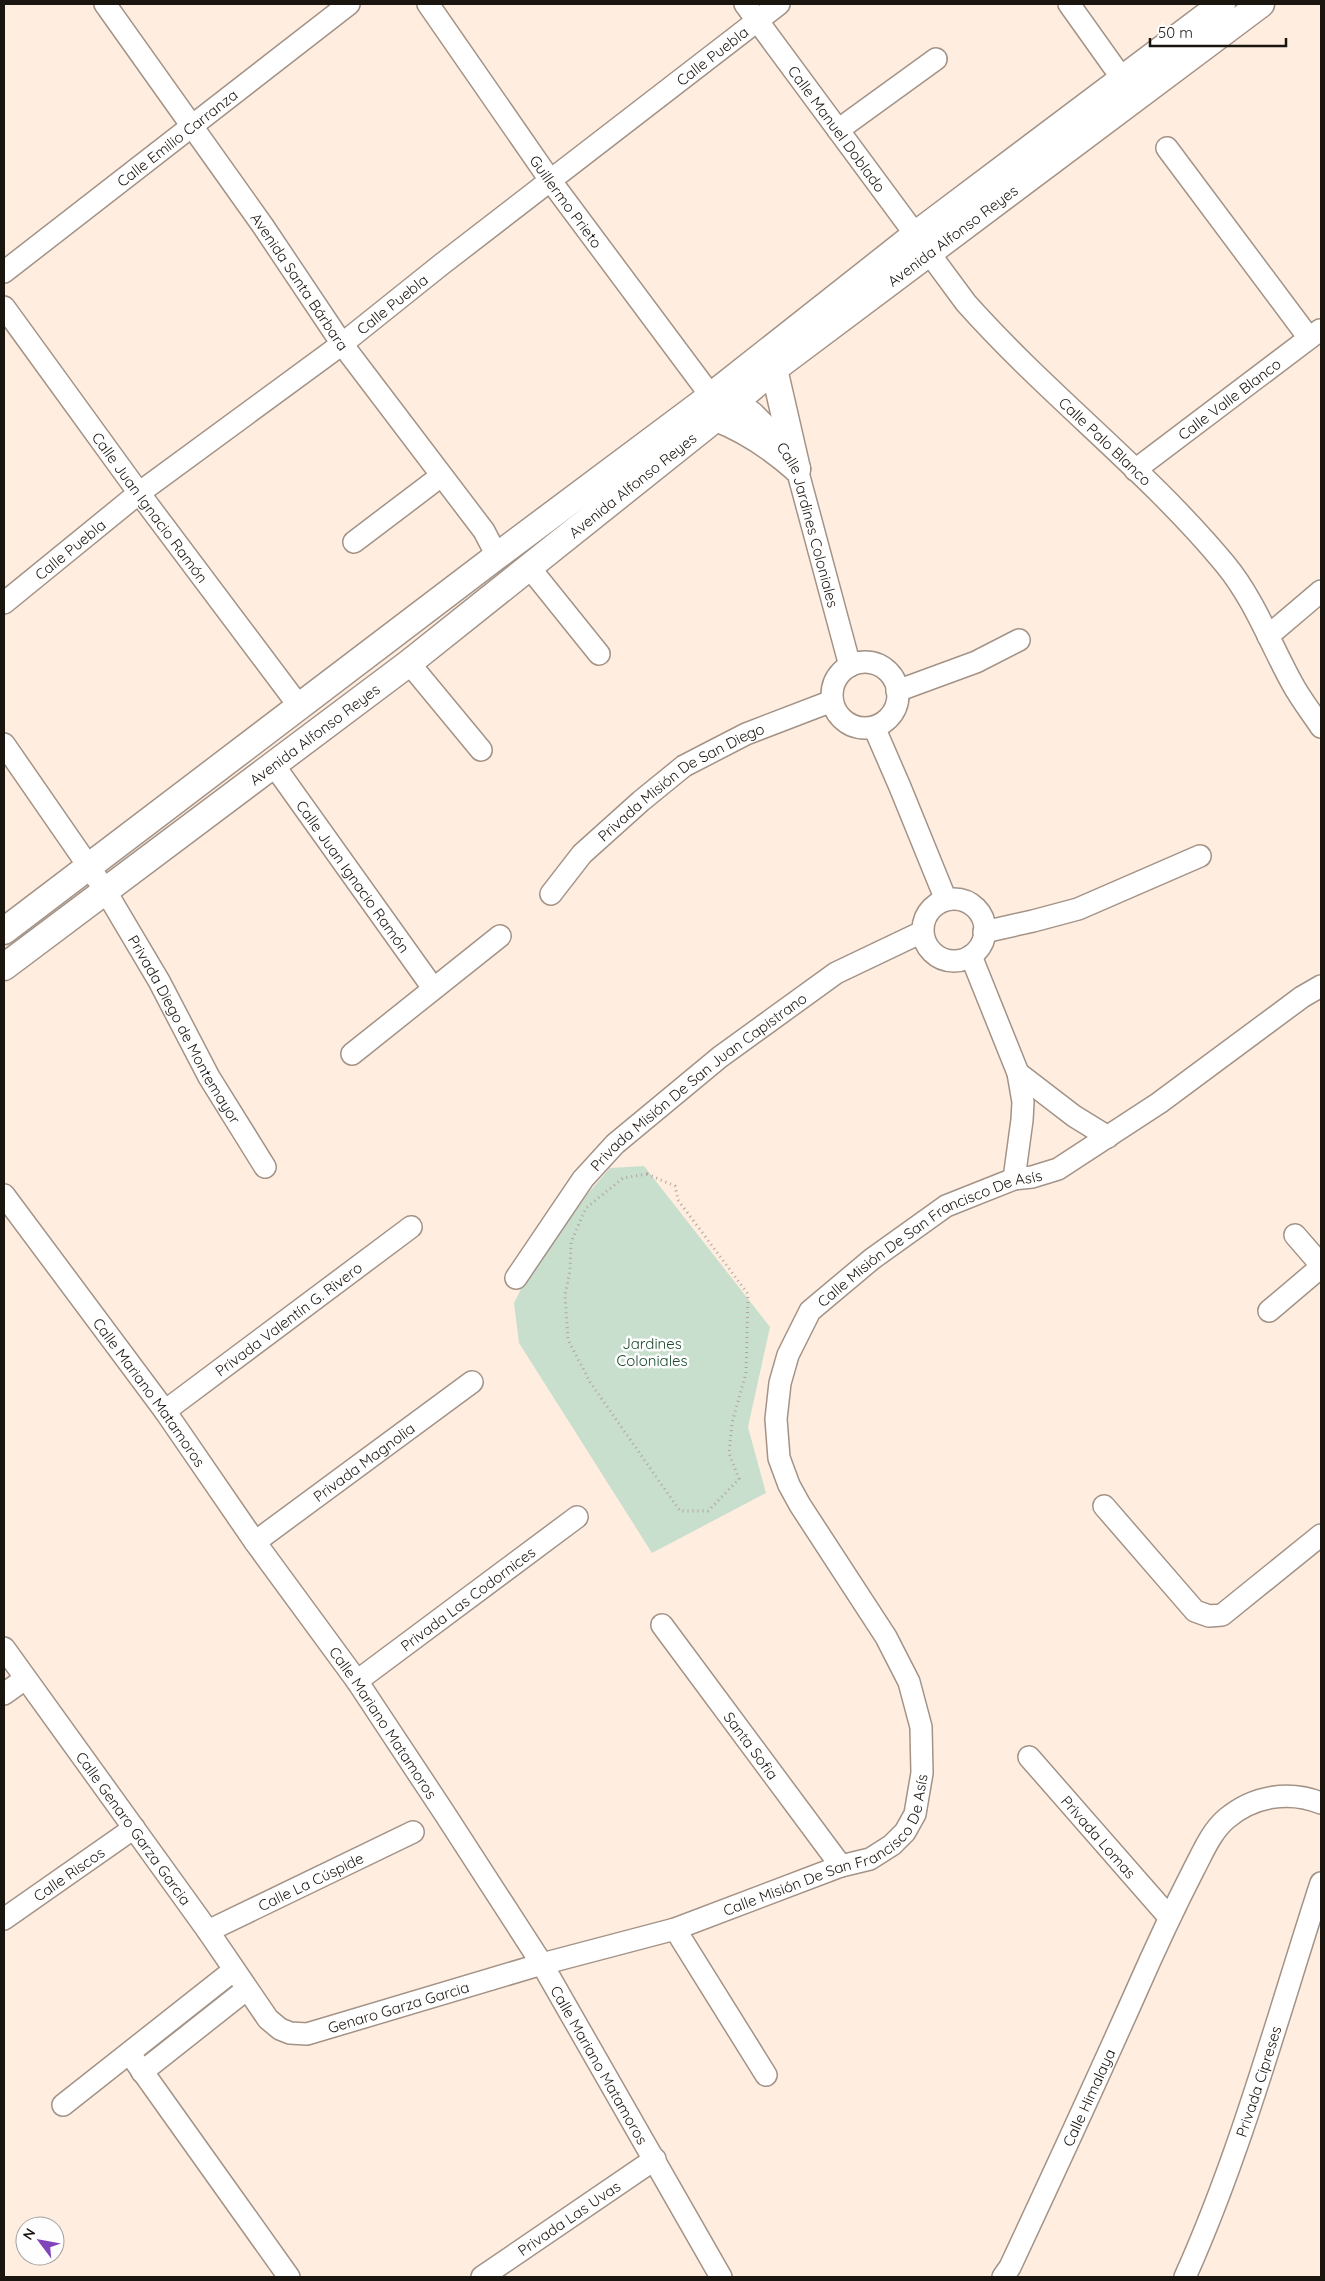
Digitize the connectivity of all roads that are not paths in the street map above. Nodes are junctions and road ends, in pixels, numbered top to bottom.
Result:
1 (105, 4) edge
2 (349, 4) edge
3 (428, 4) edge
4 (779, 4) edge
5 (1068, 4) edge
6 (1222, 4) edge
7 (1261, 4) edge
8 (752, 12) edge
9 (936, 59) dead end
10 (1129, 88) junction
11 (193, 126) junction
12 (838, 130) junction
13 (1167, 148) dead end
14 (550, 180) junction
15 (922, 244) junction
16 (4, 272) edge
17 (4, 307) edge
18 (1315, 333) edge
19 (342, 344) junction
20 (774, 369) junction
21 (737, 401) junction
22 (713, 407) junction
23 (797, 469) junction
24 (1135, 470) junction
25 (441, 476) junction
26 (139, 493) junction
27 (354, 542) dead end
28 (497, 556) junction
29 (528, 567) junction
30 (1321, 591) edge
31 (4, 603) edge
32 (1268, 636) junction
33 (1019, 640) dead end
34 (599, 654) dead end
35 (409, 663) junction
36 (850, 666) junction
37 (897, 692) junction
38 (832, 701) junction
39 (299, 706) junction
40 (874, 727) junction
41 (1321, 727) edge
42 (4, 744) edge
43 (481, 750) dead end
44 (272, 764) junction
45 (1200, 856) dead end
46 (88, 866) junction
47 (105, 890) junction
48 (551, 894) dead end
49 (946, 900) junction
50 (4, 931) edge
51 (922, 932) junction
52 (984, 932) junction
53 (500, 936) dead end
54 (971, 956) junction
55 (4, 966) edge
56 (1321, 986) edge
57 (433, 988) junction
58 (352, 1054) dead end
59 (1018, 1073) junction
60 (1108, 1137) junction
61 (265, 1167) dead end
62 (1014, 1179) junction
63 (4, 1195) edge
64 (411, 1227) dead end
65 (1295, 1235) dead end
66 (1321, 1266) edge
67 (516, 1278) dead end
68 (1269, 1310) dead end
69 (472, 1382) dead end
70 (166, 1411) junction
71 (1104, 1506) dead end
72 (577, 1517) dead end
73 (1321, 1535) edge
74 (255, 1542) junction
75 (662, 1625) dead end
76 (4, 1648) edge
77 (25, 1679) junction
78 (357, 1681) junction
79 (4, 1694) edge
80 (1029, 1757) dead end
81 (1321, 1803) edge
82 (134, 1828) junction
83 (413, 1832) dead end
84 (841, 1866) junction
85 (1321, 1883) edge
86 (1169, 1917) junction
87 (4, 1919) edge
88 (675, 1929) junction
89 (208, 1931) junction
90 (542, 1964) junction
91 (234, 1970) junction
92 (247, 1989) junction
93 (262, 2010) joint
94 (130, 2054) junction
95 (142, 2072) junction
96 (766, 2075) dead end
97 (63, 2106) dead end
98 (655, 2159) junction
99 (289, 2277) edge
100 (482, 2277) edge
101 (721, 2277) edge
102 (1003, 2277) edge
103 (1185, 2277) edge

1 - 11 street, Avenida Santa Bárbara
2 - 11 street, Calle Emilio Carranza
3 - 14 street, Guillermo Prieto
4 - 8 street, Calle Puebla
5 - 10 street
6 - 10 main road, Avenida Alfonso Reyes
7 - 10 main road, Avenida Alfonso Reyes
8 - 12 street, Calle Manuel Doblado
8 - 14 street, Calle Puebla
9 - 12 street
10 - 15 main road, Avenida Alfonso Reyes
11 - 16 street, Calle Emilio Carranza
11 - 19 street, Avenida Santa Bárbara
12 - 15 street, Calle Manuel Doblado
13 - 18 street
14 - 19 street, Calle Puebla
14 - 22 street, Guillermo Prieto
15 - 20 main road, Avenida Alfonso Reyes
15 - 22 main road, Avenida Alfonso Reyes
15 - 24 street, Calle Palo Blanco
17 - 26 street, Calle Juan Ignacio Ramón
18 - 24 street, Calle Valle Blanco
19 - 25 street, Avenida Santa Bárbara
19 - 26 street, Calle Puebla
20 - 21 main road, Avenida Alfonso Reyes
20 - 23 main road
21 - 22 main road, Avenida Alfonso Reyes
21 - 23 street, Calle Jardines Coloniales
22 - 23 main road
22 - 28 main road, Avenida Alfonso Reyes
22 - 29 main road, Avenida Alfonso Reyes
23 - 36 street, Calle Jardines Coloniales
24 - 32 street, Calle Palo Blanco
25 - 27 street
25 - 28 street, Avenida Santa Bárbara
26 - 31 street, Calle Puebla
26 - 39 street, Calle Juan Ignacio Ramón
28 - 35 main road
28 - 39 main road, Avenida Alfonso Reyes
29 - 34 street
29 - 35 main road, Avenida Alfonso Reyes
30 - 32 street
32 - 41 street, Calle Palo Blanco
33 - 37 street
35 - 43 street
35 - 44 main road, Avenida Alfonso Reyes
36 - 37 street
36 - 38 street
37 - 40 street
38 - 40 street
38 - 48 street, Privada Misión De San Diego
39 - 46 main road, Avenida Alfonso Reyes
40 - 49 street
42 - 46 street, Privada Diego de Montemayor
44 - 47 main road, Avenida Alfonso Reyes
44 - 57 street, Calle Juan Ignacio Ramón
45 - 52 street
46 - 47 street, Privada Diego de Montemayor
46 - 50 main road, Avenida Alfonso Reyes
47 - 55 main road, Avenida Alfonso Reyes
47 - 61 street, Privada Diego de Montemayor
49 - 51 street
49 - 52 street
51 - 54 street
51 - 67 street, Privada Misión De San Juan Capistrano
52 - 54 street
53 - 57 street
54 - 59 street
56 - 60 street, Calle Misión De San Francisco De Asís
57 - 58 street
59 - 60 street
59 - 62 street
60 - 62 street, Calle Misión De San Francisco De Asís
62 - 84 street, Calle Misión De San Francisco De Asís
63 - 70 street, Calle Mariano Matamoros
64 - 70 street, Privada Valentín G. Rivero
65 - 66 street
66 - 68 street
69 - 74 street, Privada Magnolia
70 - 74 street, Calle Mariano Matamoros
71 - 73 street
72 - 78 street, Privada Las Codornices
74 - 78 street, Calle Mariano Matamoros
75 - 84 street, Santa Sofia
76 - 77 street, Calle Genaro Garza Garcia
77 - 79 street
77 - 82 street, Calle Genaro Garza Garcia
78 - 90 street, Calle Mariano Matamoros
80 - 86 street, Privada Lomas
81 - 86 street, Calle Himalaya
82 - 87 street, Calle Riscos
82 - 89 street, Calle Genaro Garza Garcia
83 - 89 street, Calle La Cúspide
84 - 88 street, Calle Misión De San Francisco De Asís
85 - 103 street, Privada Cipreses
86 - 102 street, Calle Himalaya
88 - 90 street, Calle Misión De San Francisco De Asís
88 - 96 street
89 - 91 street, Calle Genaro Garza Garcia
90 - 93 street, Genaro Garza Garcia
90 - 98 street, Calle Mariano Matamoros
91 - 92 street, Calle Genaro Garza Garcia
91 - 94 street
92 - 93 street, Calle Genaro Garza Garcia
92 - 95 street
94 - 95 street
94 - 97 street
95 - 99 street
98 - 100 street, Privada Las Uvas
98 - 101 street, Calle Mariano Matamoros

